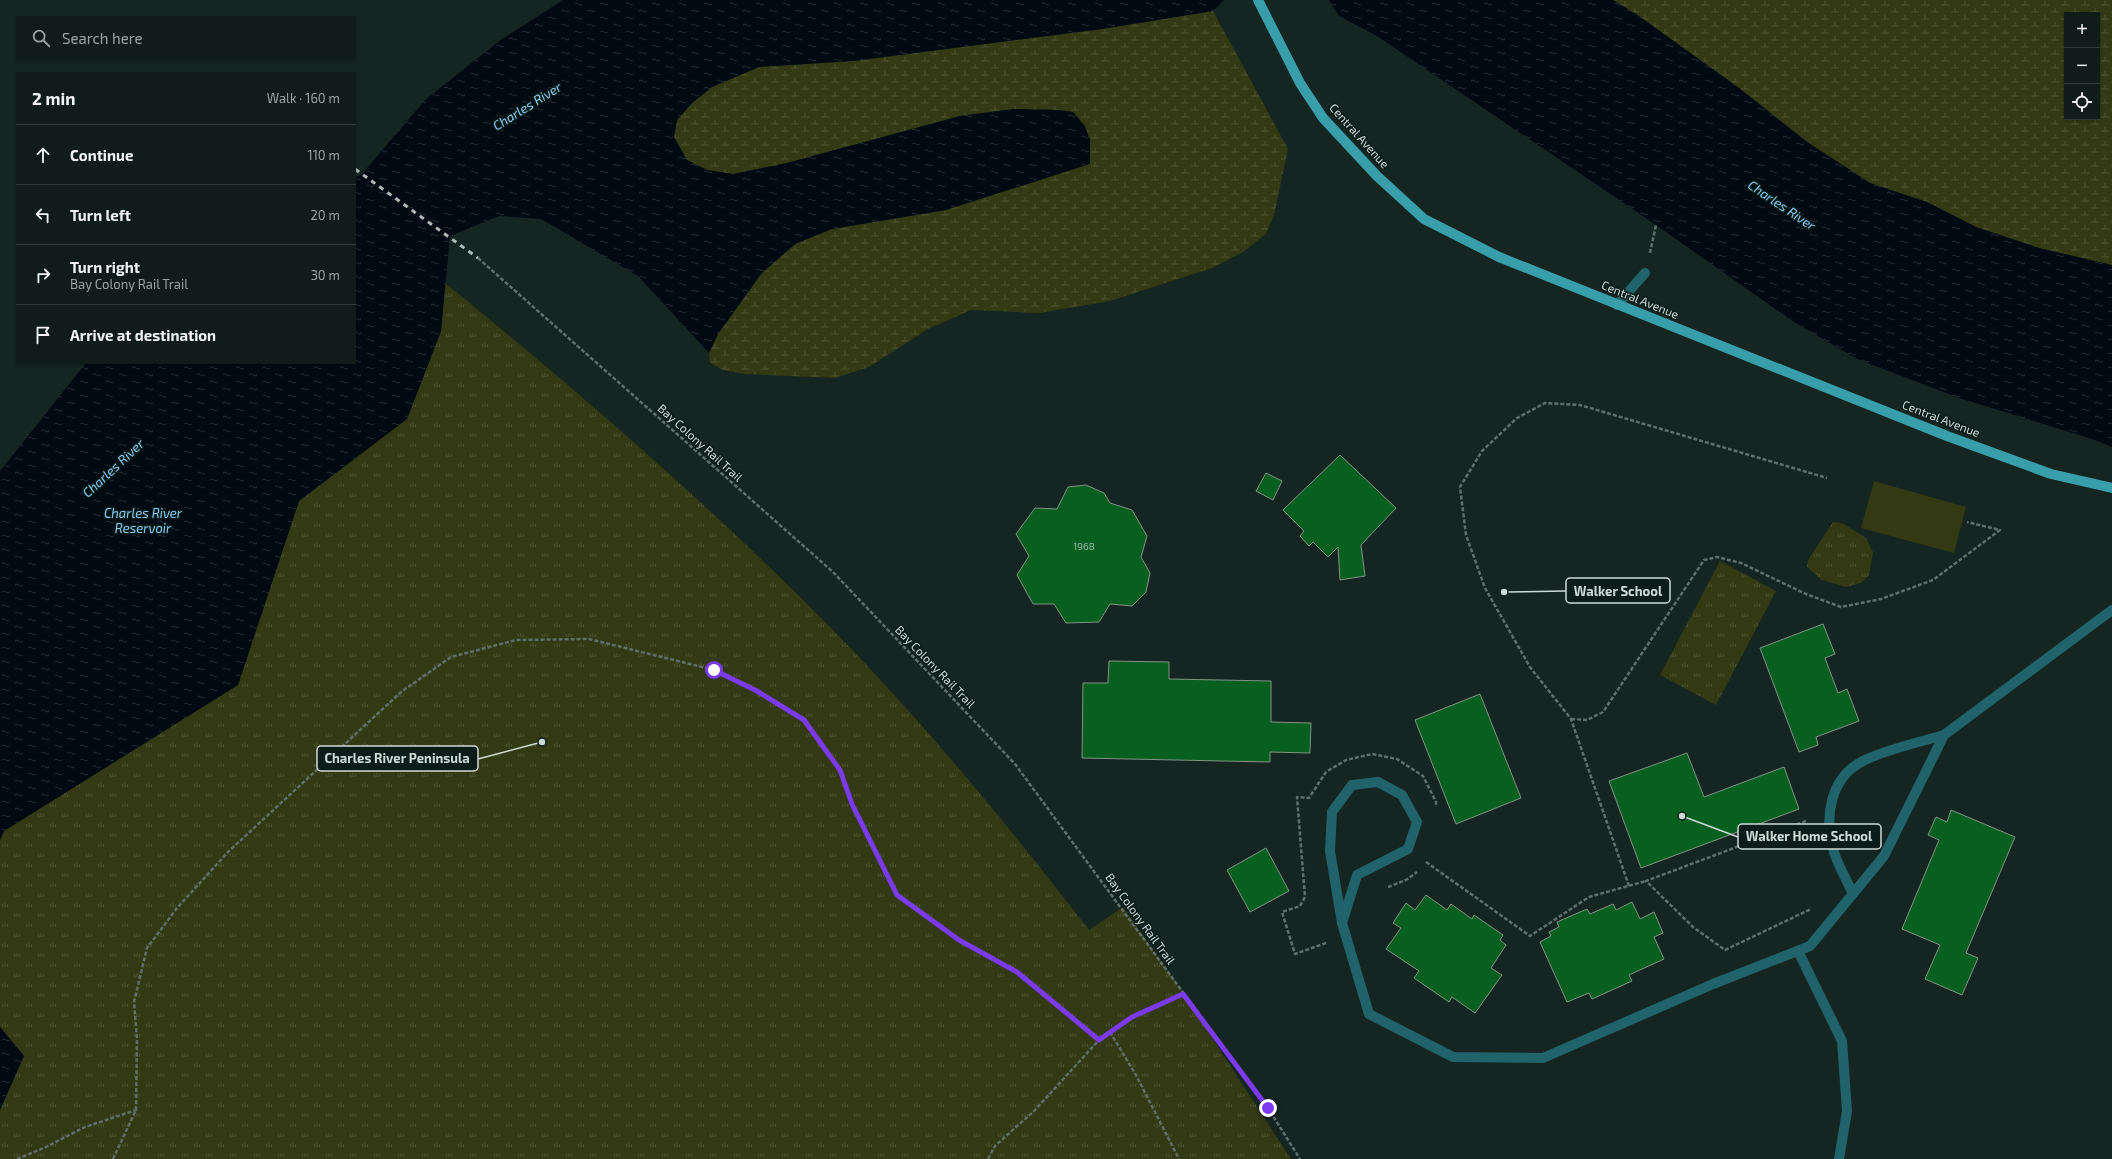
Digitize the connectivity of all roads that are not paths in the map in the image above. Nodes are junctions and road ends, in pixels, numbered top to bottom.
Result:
1 (1259, 3) edge
2 (1645, 273) road end
3 (1618, 305) junction
4 (2112, 488) edge
5 (2112, 610) edge
6 (1944, 735) junction
7 (1853, 894) junction
8 (1342, 923) junction
9 (1798, 951) junction
10 (1839, 1159) edge

1 - 3 main road, Central Avenue
2 - 3 street
3 - 4 main road, Central Avenue
5 - 6 street
6 - 7 street
6 - 7 street
7 - 9 street
8 - 8 street
8 - 9 street
9 - 10 street

